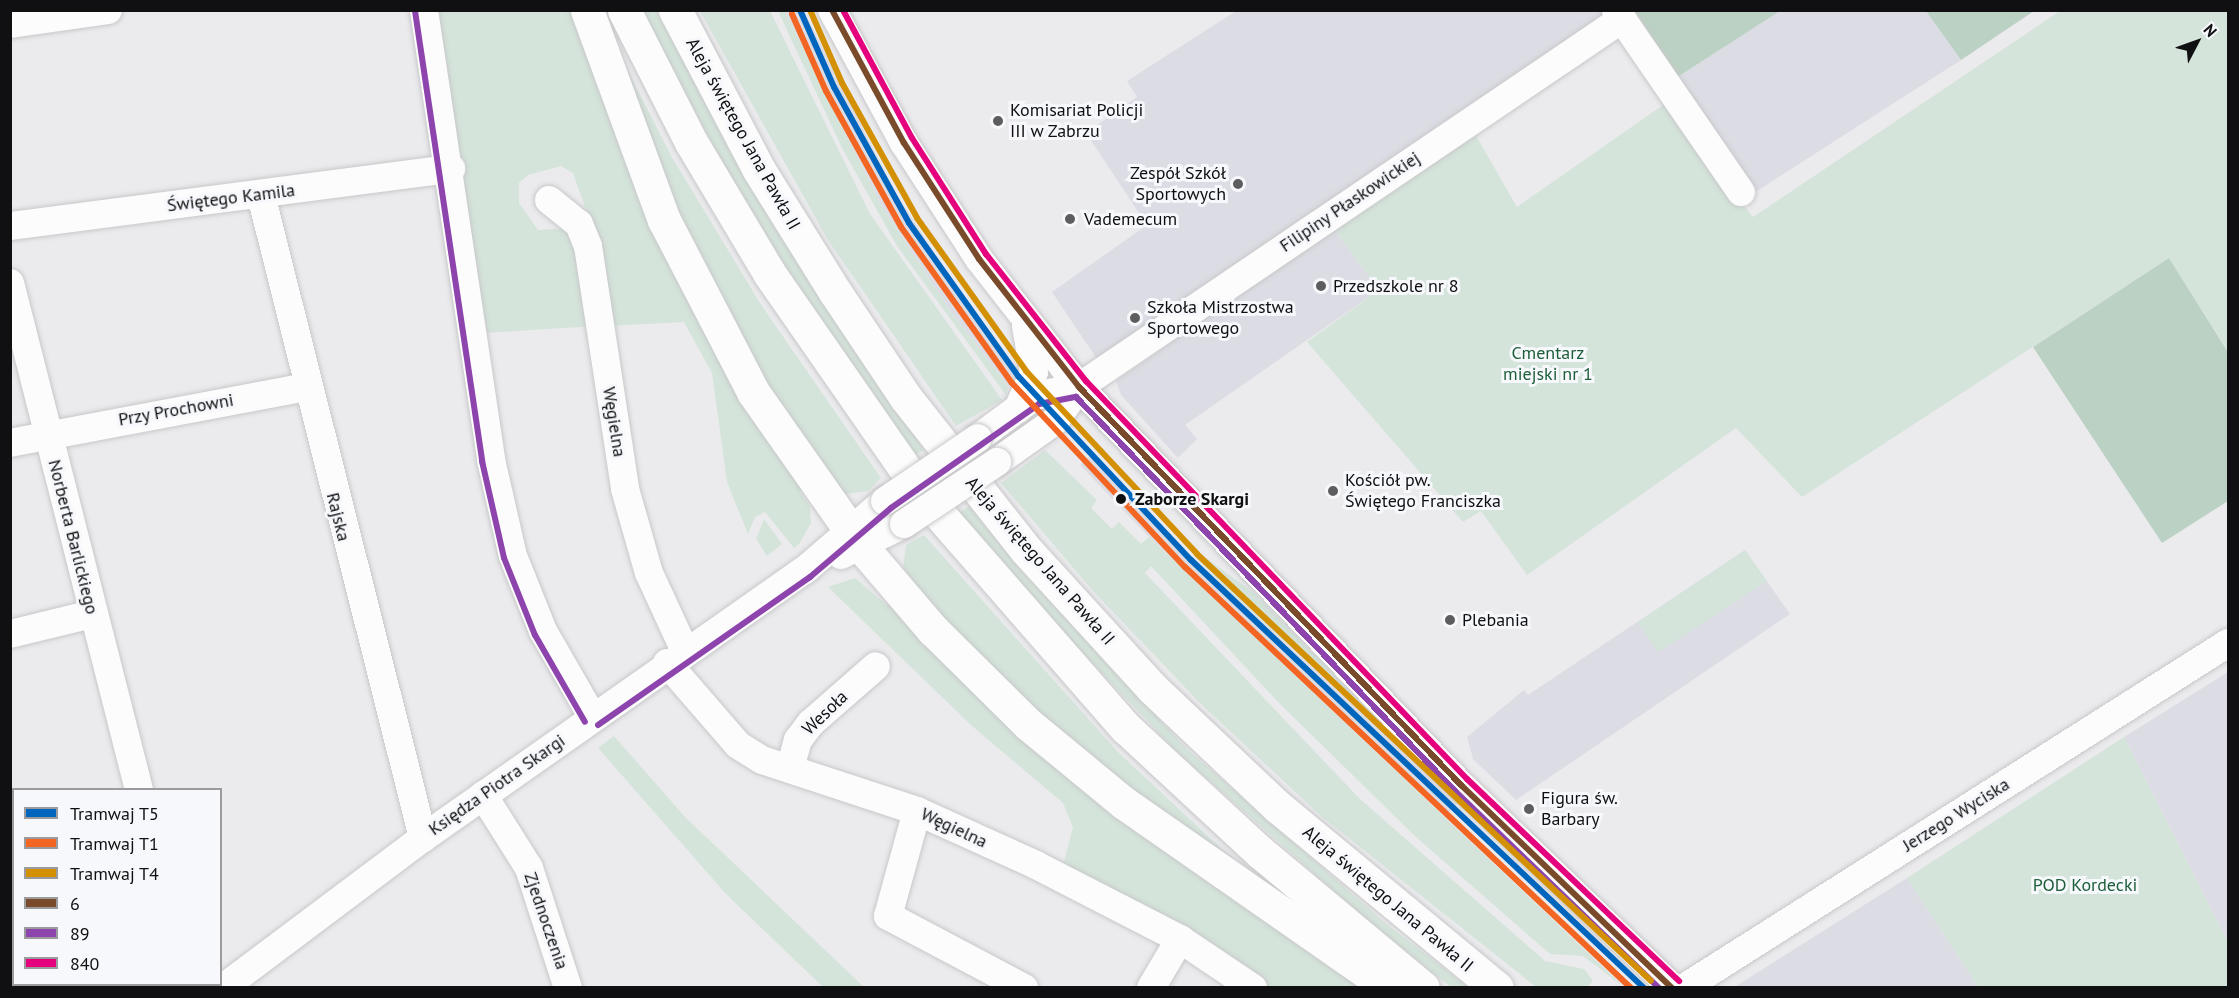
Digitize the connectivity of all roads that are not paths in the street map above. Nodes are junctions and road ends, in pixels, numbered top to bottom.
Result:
1 (108, 10) edge
2 (424, 10) edge
3 (586, 10) edge
4 (624, 10) edge
5 (675, 10) edge
6 (832, 10) edge
7 (1619, 15) edge
8 (10, 24) edge
9 (451, 169) junction
10 (1741, 192) dead end
11 (261, 195) junction
12 (549, 200) dead end
13 (10, 226) edge
14 (10, 283) edge
15 (1024, 319) junction
16 (306, 387) junction
17 (1078, 387) junction
18 (1018, 409) junction
19 (1056, 420) junction
20 (1112, 424) junction
21 (47, 434) junction
22 (10, 443) edge
23 (855, 538) junction
24 (92, 614) junction
25 (10, 634) edge
26 (2229, 643) edge
27 (676, 657) junction
28 (876, 666) dead end
29 (592, 718) junction
30 (790, 769) junction
31 (139, 788) edge
32 (483, 795) junction
33 (917, 810) junction
34 (423, 838) junction
35 (1180, 939) junction
36 (223, 987) edge
37 (568, 987) edge
38 (1024, 987) edge
39 (1151, 987) edge
40 (1253, 987) edge
41 (1389, 987) edge
42 (1423, 987) edge
43 (1497, 987) edge
44 (1673, 987) edge
45 (1684, 987) edge

1 - 8 street
2 - 9 street
3 - 23 main road
4 - 42 main road
5 - 43 main road, Aleja świętego Jana Pawła II
6 - 15 street
7 - 10 street, Filipiny Płaskowickiej
7 - 17 street, Filipiny Płaskowickiej
9 - 11 street, Świętego Kamila
9 - 29 street
11 - 13 street, Świętego Kamila
11 - 16 street, Rajska
12 - 27 street, Węgielna
14 - 21 street, Norberta Barlickiego
15 - 17 street
15 - 18 street
16 - 21 street, Przy Prochowni
16 - 34 street, Rajska
17 - 18 street, Księdza Piotra Skargi
17 - 19 street, Księdza Piotra Skargi
17 - 20 street
18 - 23 street, Księdza Piotra Skargi, bridge
19 - 20 street
19 - 23 street, Księdza Piotra Skargi, bridge
20 - 44 street
21 - 22 street, Przy Prochowni
21 - 24 street, Norberta Barlickiego
23 - 27 street, Księdza Piotra Skargi
23 - 41 main road
24 - 25 street
24 - 31 street, Norberta Barlickiego
26 - 45 street, Jerzego Wyciska
27 - 29 street, Księdza Piotra Skargi
27 - 30 street, Węgielna
28 - 30 street, Wesoła
29 - 32 street, Księdza Piotra Skargi
30 - 33 street, Węgielna
32 - 34 street, Księdza Piotra Skargi
32 - 37 street, Zjednoczenia
33 - 35 street, Węgielna
33 - 38 street
34 - 36 street, Księdza Piotra Skargi
35 - 39 street
35 - 40 street, Węgielna

